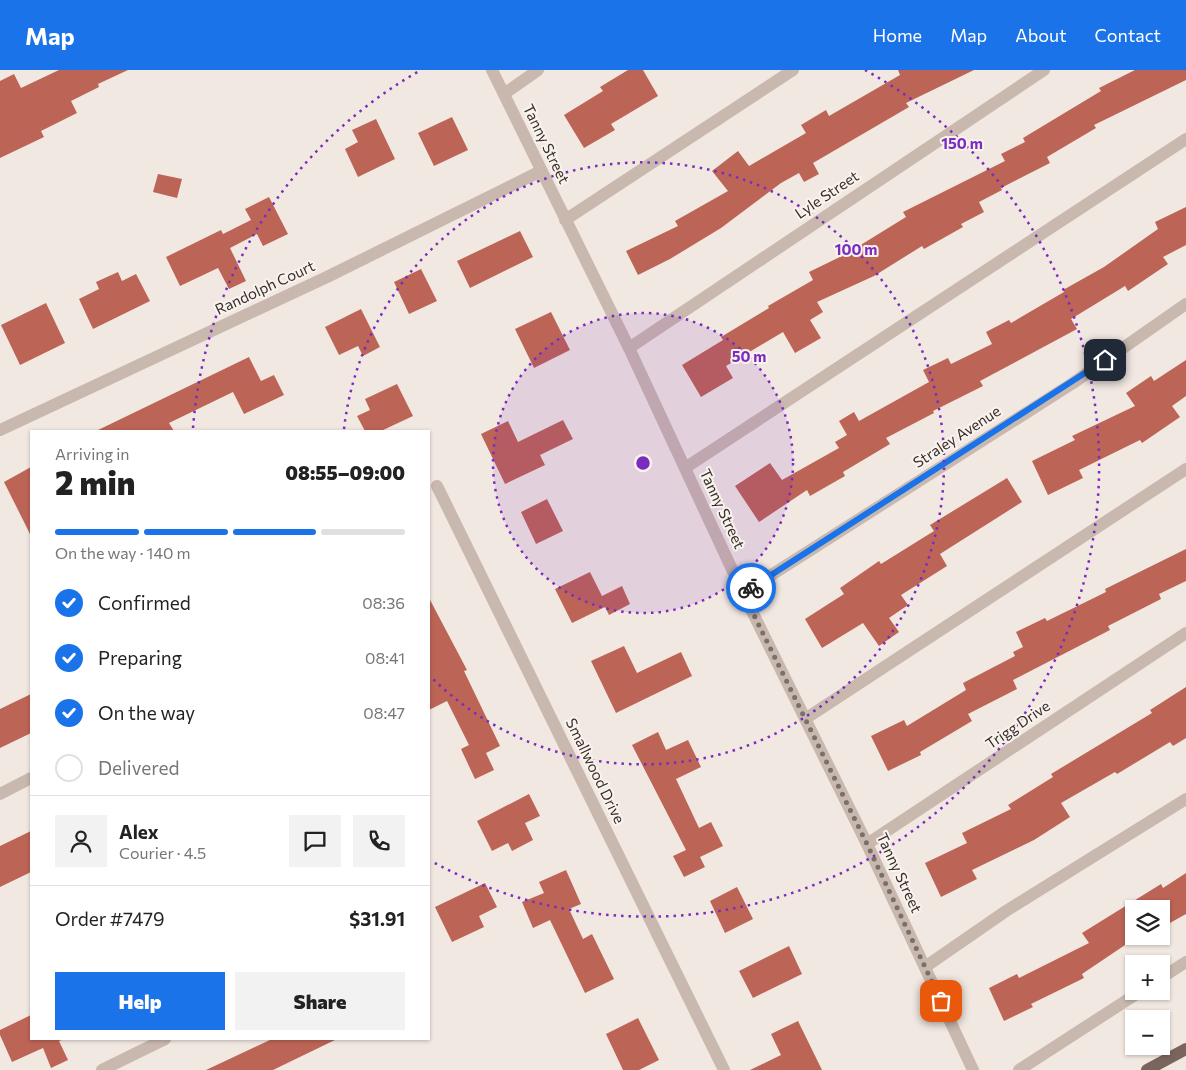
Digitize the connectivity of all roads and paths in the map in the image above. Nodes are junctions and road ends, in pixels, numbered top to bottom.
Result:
1 (492, 70) edge
2 (538, 70) edge
3 (793, 70) edge
4 (1044, 70) edge
5 (504, 94) junction
6 (1186, 139) edge
7 (541, 171) junction
8 (565, 220) junction
9 (1186, 304) edge
10 (629, 348) junction
11 (0, 430) edge
12 (685, 468) junction
13 (1186, 469) edge
14 (437, 486) dead end
15 (743, 593) junction
16 (1186, 633) edge
17 (806, 719) junction
18 (30, 779) edge
19 (0, 794) edge
20 (1186, 799) edge
21 (867, 844) junction
22 (1186, 962) edge
23 (925, 967) junction
24 (1170, 972) edge
25 (1127, 1000) edge
26 (163, 1040) edge
27 (1186, 1049) edge
28 (102, 1070) edge
29 (724, 1070) edge
30 (973, 1070) edge
31 (1019, 1070) edge
32 (1146, 1070) edge

1 - 5 street, Tanny Street
2 - 5 street
3 - 8 street
4 - 10 street, Lyle Street
5 - 7 street, Tanny Street
6 - 12 street
7 - 8 street, Tanny Street
7 - 11 street, Randolph Court
8 - 10 street, Tanny Street
9 - 15 street, Straley Avenue
10 - 12 street, Tanny Street
12 - 15 street, Tanny Street
13 - 17 street
14 - 29 street, Smallwood Drive
15 - 17 street, Tanny Street
16 - 21 street, Trigg Drive
17 - 21 street, Tanny Street
18 - 19 street
20 - 23 street
21 - 23 street, Tanny Street
22 - 24 street
23 - 30 street, Tanny Street
25 - 31 street
26 - 28 street
27 - 32 main road

